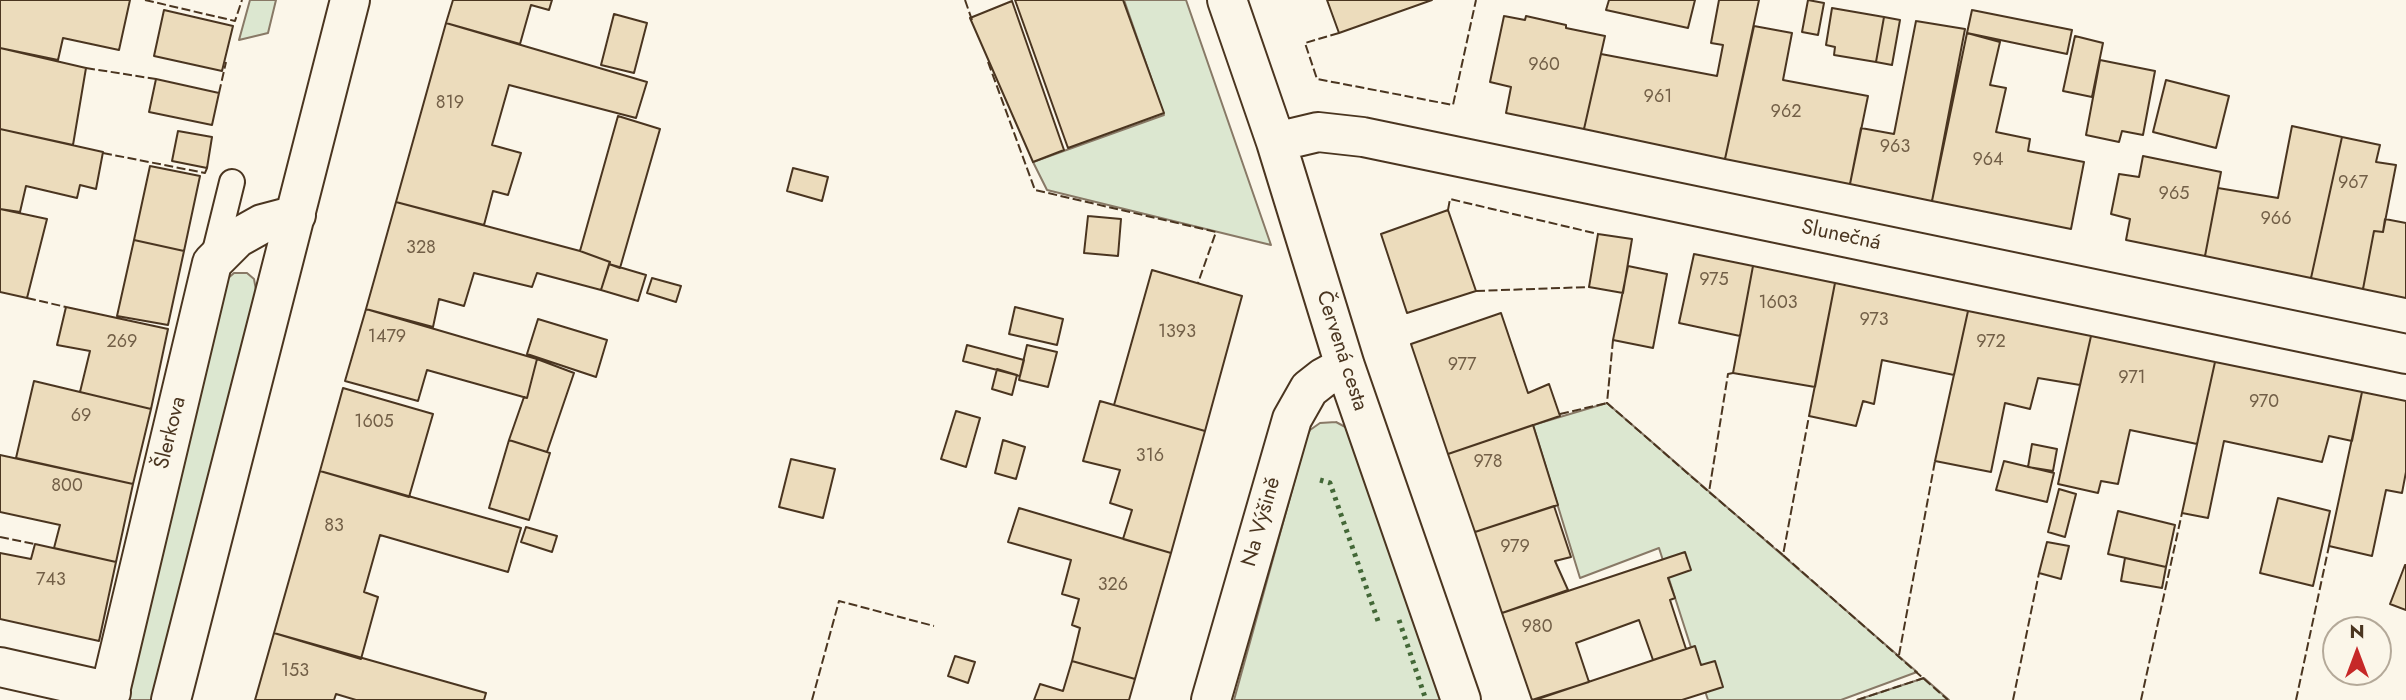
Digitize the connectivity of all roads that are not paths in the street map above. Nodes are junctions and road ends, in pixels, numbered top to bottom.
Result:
1 (350, 0) edge
2 (1227, 0) edge
3 (1276, 142) junction
4 (232, 182) dead end
5 (296, 215) junction
6 (212, 264) junction
7 (2406, 354) edge
8 (1345, 366) junction
9 (0, 667) edge
10 (110, 696) edge
11 (171, 700) edge
12 (1211, 700) edge
13 (1461, 700) edge

1 - 5 street
2 - 3 street, Červená cesta
3 - 7 street, Slunečná
3 - 8 street, Červená cesta
4 - 6 lane
5 - 6 street
5 - 11 street
6 - 10 street, Šlerkova
8 - 12 street, Na Výšině
8 - 13 street, Červená cesta
9 - 10 street

